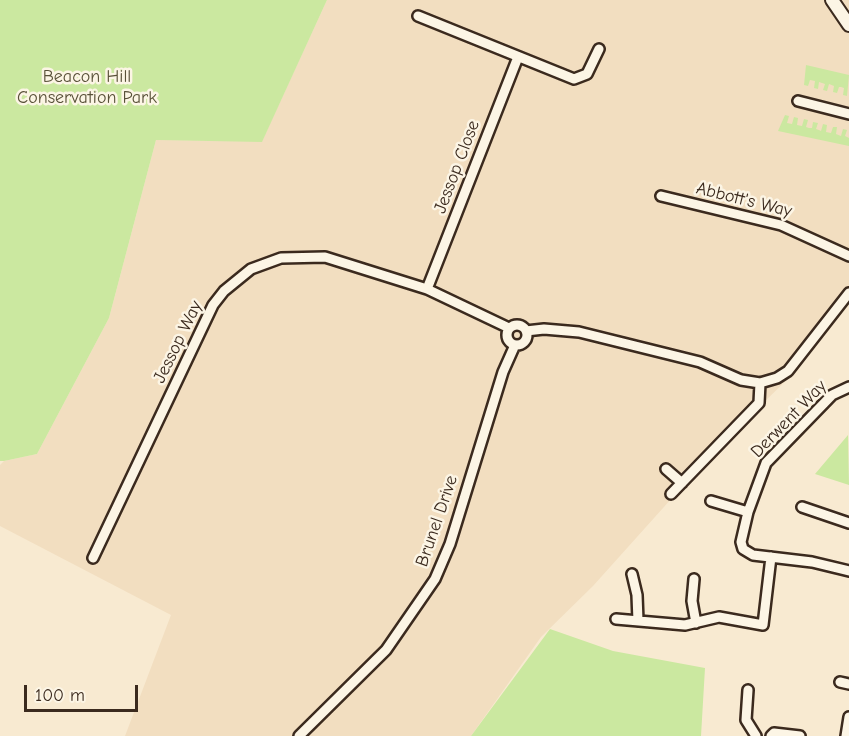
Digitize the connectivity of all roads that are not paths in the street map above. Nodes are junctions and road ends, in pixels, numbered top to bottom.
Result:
1 (832, 0) edge
2 (418, 16) dead end
3 (849, 25) edge
4 (598, 49) dead end
5 (518, 57) junction
6 (798, 101) dead end
7 (849, 114) edge
8 (661, 196) dead end
9 (849, 256) edge
10 (427, 289) junction
11 (849, 293) edge
12 (509, 328) junction
13 (526, 330) junction
14 (515, 345) junction
15 (760, 383) junction
16 (849, 387) edge
17 (666, 470) dead end
18 (682, 483) junction
19 (671, 494) dead end
20 (711, 501) dead end
21 (802, 507) dead end
22 (748, 512) junction
23 (849, 523) edge
24 (771, 557) junction
25 (93, 558) dead end
26 (849, 571) edge
27 (632, 573) dead end
28 (694, 579) dead end
29 (616, 618) dead end
30 (638, 621) junction
31 (696, 623) junction
32 (748, 690) dead end
33 (849, 717) edge
34 (299, 736) edge
35 (756, 736) edge
36 (771, 736) edge
37 (800, 736) edge
38 (846, 736) edge

1 - 3 street
2 - 5 street
4 - 5 street
5 - 10 street, Jessop Close
6 - 7 street
8 - 9 street, Abbott's Way
10 - 12 street, Jessop Way
10 - 25 street, Jessop Way
11 - 15 street
12 - 13 street
12 - 14 street
13 - 14 street
13 - 15 street
14 - 34 street, Brunel Drive
15 - 18 street
16 - 22 street, Derwent Way
17 - 18 street
18 - 19 street
20 - 22 street
21 - 23 street
22 - 24 street, Derwent Way
24 - 26 street
24 - 31 street
27 - 30 street
28 - 31 street
29 - 30 street
30 - 31 street
32 - 35 street
33 - 38 street
36 - 37 street

